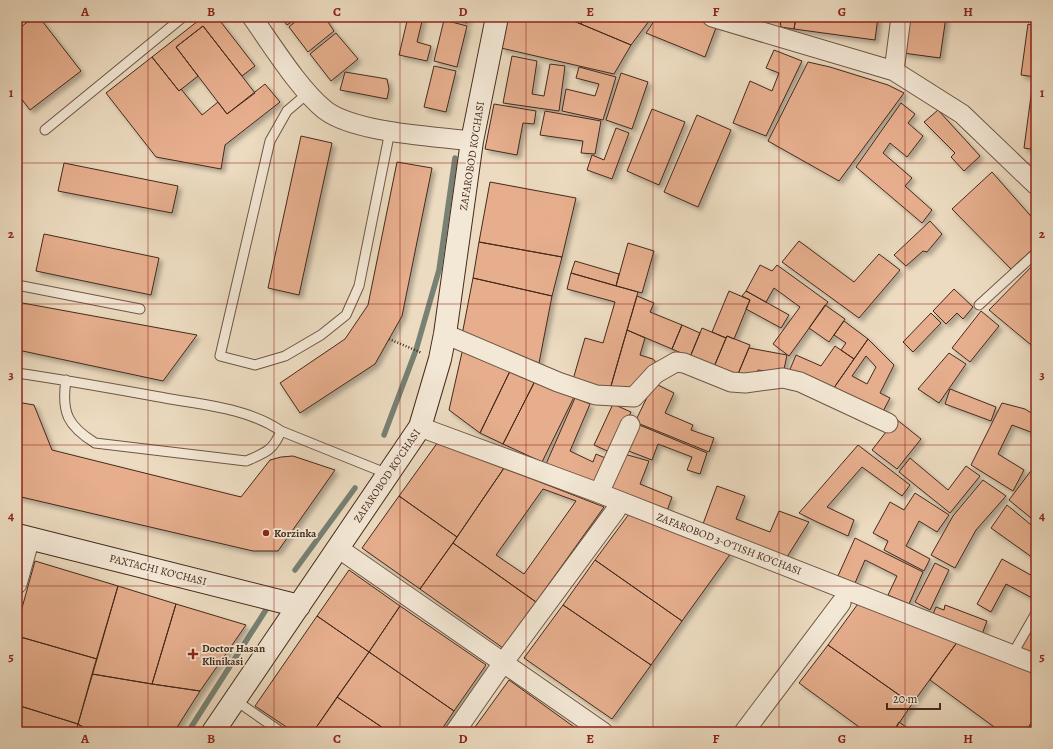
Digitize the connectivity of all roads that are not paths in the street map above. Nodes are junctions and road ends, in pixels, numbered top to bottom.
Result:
1 (183, 17) edge
2 (252, 17) edge
3 (497, 17) edge
4 (712, 17) edge
5 (901, 17) edge
6 (894, 71) junction
7 (308, 93) junction
8 (45, 130) dead end
9 (390, 131) junction
10 (472, 141) junction
11 (1036, 184) edge
12 (1036, 253) edge
13 (17, 285) edge
14 (979, 305) dead end
15 (140, 309) dead end
16 (445, 334) junction
17 (17, 374) edge
18 (66, 380) junction
19 (888, 423) dead end
20 (630, 425) dead end
21 (420, 427) junction
22 (281, 431) junction
23 (390, 474) junction
24 (599, 493) junction
25 (616, 510) dead end
26 (23, 537) edge
27 (338, 548) junction
28 (17, 584) edge
29 (841, 603) dead end
30 (299, 606) junction
31 (1036, 613) edge
32 (1012, 655) junction
33 (503, 663) junction
34 (1036, 664) edge
35 (235, 700) junction
36 (212, 732) edge
37 (281, 732) edge
38 (456, 732) edge
39 (603, 732) edge
40 (744, 732) edge

1 - 8 lane
2 - 7 street
3 - 10 street, ZAFAROBOD KO'CHASI
4 - 6 street
5 - 6 street
6 - 11 street
7 - 9 street
7 - 9 lane
9 - 10 street
10 - 16 street, ZAFAROBOD KO'CHASI
12 - 14 lane
13 - 15 lane
16 - 19 street
16 - 21 street, ZAFAROBOD KO'CHASI
17 - 18 lane
18 - 22 lane
18 - 22 lane
20 - 24 street
21 - 23 street, ZAFAROBOD KO'CHASI
21 - 24 street, ZAFAROBOD 3-O'TISH KO'CHASI
22 - 23 lane
23 - 27 street, ZAFAROBOD KO'CHASI
24 - 32 street, ZAFAROBOD 3-O'TISH KO'CHASI
25 - 33 street
26 - 28 street
26 - 30 street, PAXTACHI KO'CHASI
27 - 30 street, ZAFAROBOD KO'CHASI
27 - 33 street
29 - 40 street
30 - 35 street, ZAFAROBOD KO'CHASI
31 - 32 lane
32 - 34 street, ZAFAROBOD 3-O'TISH KO'CHASI
33 - 38 street
33 - 39 street
35 - 36 street, ZAFAROBOD KO'CHASI
35 - 37 lane

